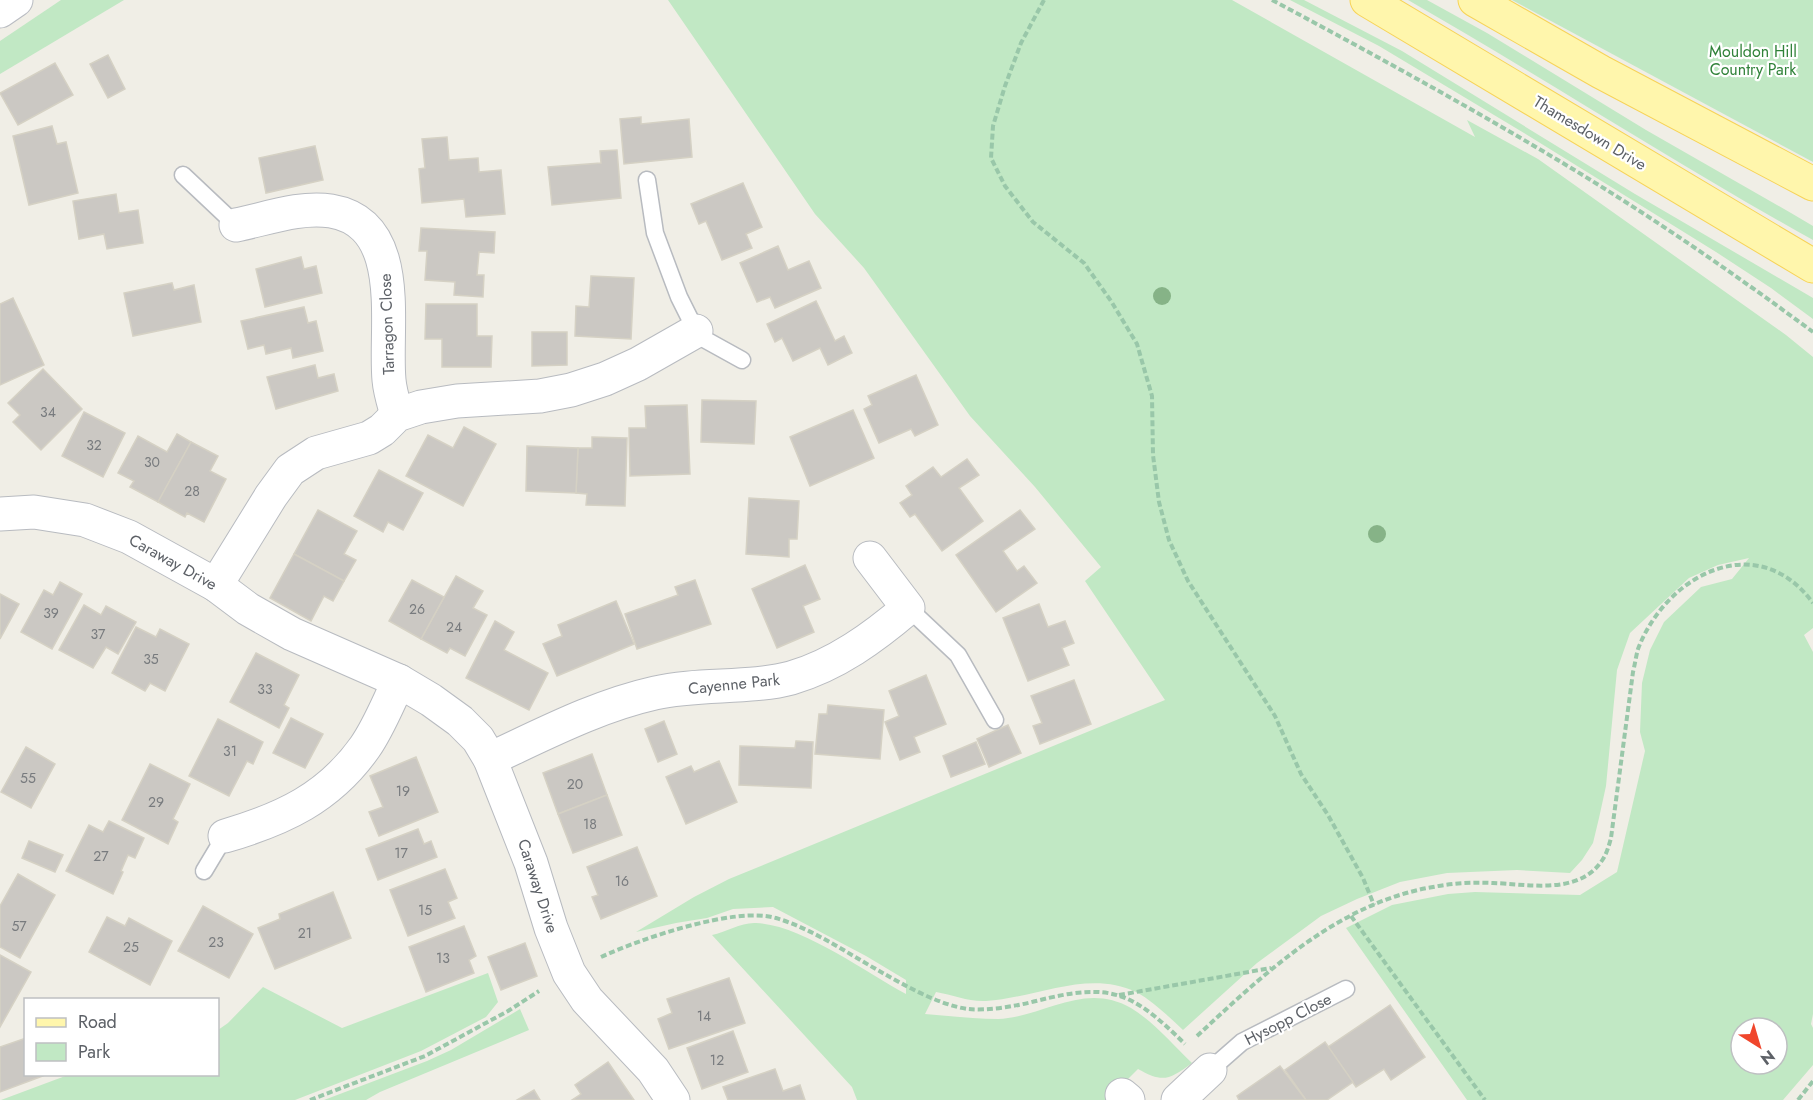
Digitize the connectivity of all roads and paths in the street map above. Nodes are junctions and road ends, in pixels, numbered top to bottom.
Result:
1 (1044, 0) edge
2 (1272, 0) edge
3 (1367, 0) edge
4 (1475, 0) edge
5 (183, 175) dead end
6 (648, 180) dead end
7 (1813, 184) edge
8 (236, 225) joint
9 (1813, 266) edge
10 (696, 332) junction
11 (1813, 332) edge
12 (742, 360) dead end
13 (397, 416) junction
14 (0, 514) edge
15 (870, 558) dead end
16 (216, 585) junction
17 (1813, 603) edge
18 (908, 608) junction
19 (399, 681) junction
20 (995, 720) dead end
21 (490, 759) junction
22 (225, 836) joint
23 (204, 872) dead end
24 (1374, 905) junction
25 (1351, 916) junction
26 (1272, 968) junction
27 (556, 980) junction
28 (1346, 989) dead end
29 (1119, 995) junction
30 (1195, 1038) dead end
31 (1187, 1046) dead end
32 (1210, 1070) joint
33 (1813, 1081) edge
34 (310, 1100) edge
35 (673, 1100) edge
36 (1178, 1100) edge
37 (1485, 1100) edge
38 (1798, 1100) edge

1 - 24 path
2 - 11 path
3 - 9 main road, Thamesdown Drive
4 - 7 main road
5 - 8 lane
6 - 10 lane
8 - 13 street, Tarragon Close
10 - 12 lane
10 - 13 street
13 - 16 street
14 - 16 street, Caraway Drive
15 - 18 street
16 - 19 street, Caraway Drive
17 - 24 path
18 - 20 lane
18 - 21 street, Cayenne Park
19 - 21 street, Caraway Drive
19 - 22 street
21 - 27 street, Caraway Drive
22 - 23 lane
24 - 25 path
25 - 26 path
25 - 37 path
26 - 29 path
26 - 30 path
27 - 29 path
27 - 34 path
27 - 35 street, Caraway Drive
28 - 32 lane, Hysopp Close
29 - 31 path
32 - 36 street, Hysopp Close
33 - 38 path

